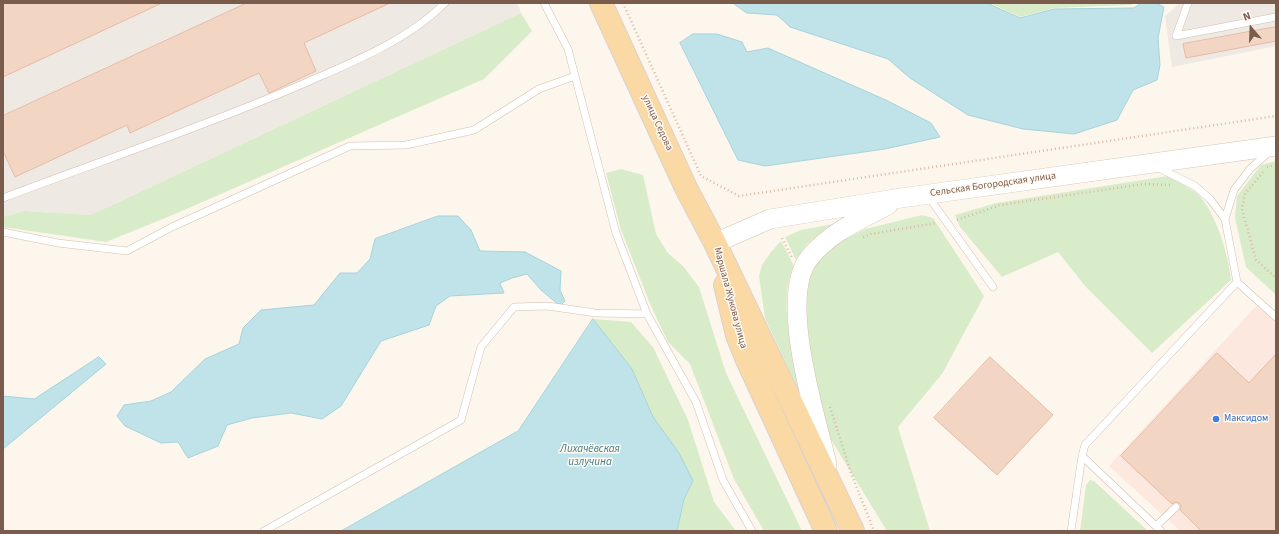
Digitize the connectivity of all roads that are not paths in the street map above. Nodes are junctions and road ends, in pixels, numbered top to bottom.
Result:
1 (446, 3) edge
2 (544, 3) edge
3 (601, 3) edge
4 (1188, 3) edge
5 (1276, 17) edge
6 (575, 76) junction
7 (1276, 146) edge
8 (1150, 163) junction
9 (927, 194) junction
10 (3, 198) edge
11 (902, 198) junction
12 (1225, 219) junction
13 (3, 232) edge
14 (715, 243) junction
15 (1236, 282) junction
16 (993, 287) dead end
17 (647, 314) junction
18 (1276, 316) edge
19 (1082, 456) junction
20 (831, 483) junction
21 (1176, 507) dead end
22 (1158, 529) edge
23 (264, 531) edge
24 (752, 531) edge
25 (826, 531) edge
26 (853, 531) edge
27 (1071, 531) edge

1 - 10 lane
2 - 6 lane
3 - 14 main road, улица Седова
4 - 5 lane
6 - 13 lane
6 - 17 lane
7 - 8 main road, Сельская Богородская улица
7 - 12 lane
8 - 9 main road, Сельская Богородская улица
8 - 12 lane
9 - 11 main road, Сельская Богородская улица
9 - 16 lane
11 - 14 main road, Сельская Богородская улица
11 - 20 main road
12 - 15 lane
14 - 20 main road, Маршала Жукова улица
14 - 25 main road, Маршала Жукова улица
15 - 18 lane
15 - 19 lane
17 - 23 lane
17 - 24 lane
19 - 22 lane
19 - 27 lane
20 - 26 main road, Маршала Жукова улица
21 - 22 lane

